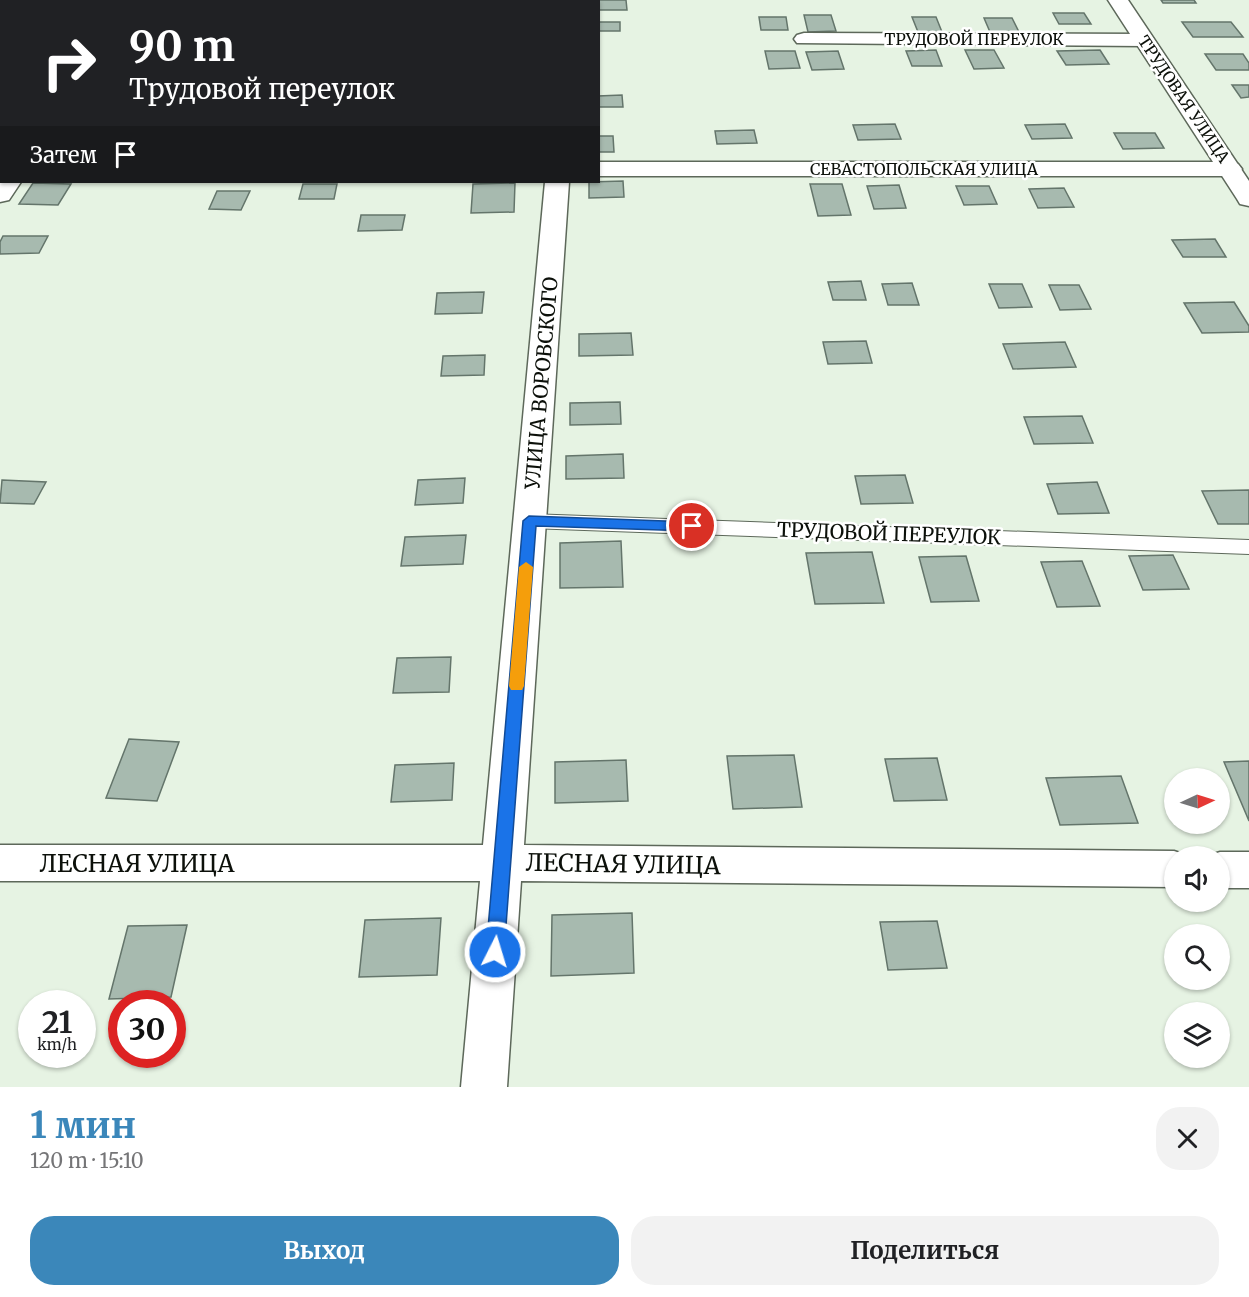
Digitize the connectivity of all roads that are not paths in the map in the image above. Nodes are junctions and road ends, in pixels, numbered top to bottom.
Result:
1 (1118, 0) edge
2 (804, 39) dead end
3 (1144, 40) junction
4 (600, 169) edge
5 (1240, 169) edge
6 (557, 183) edge
7 (1249, 199) edge
8 (529, 521) junction
9 (1249, 547) edge
10 (0, 863) edge
11 (502, 863) junction
12 (1164, 869) edge
13 (1230, 870) edge
14 (1249, 870) edge
15 (484, 1087) edge

1 - 3 street, ТРУДОВАЯ УЛИЦА
2 - 3 street, ТРУДОВОЙ ПЕРЕУЛОК
3 - 5 street, ТРУДОВАЯ УЛИЦА
4 - 5 street, СЕВАСТОПОЛЬСКАЯ УЛИЦА
5 - 7 street, ТРУДОВАЯ УЛИЦА
6 - 8 street, УЛИЦА ВОРОВСКОГО
8 - 9 lane, ТРУДОВОЙ ПЕРЕУЛОК
8 - 11 street, УЛИЦА ВОРОВСКОГО
10 - 11 street, ЛЕСНАЯ УЛИЦА
11 - 12 street, ЛЕСНАЯ УЛИЦА
11 - 15 street, УЛИЦА ВОРОВСКОГО
13 - 14 street

